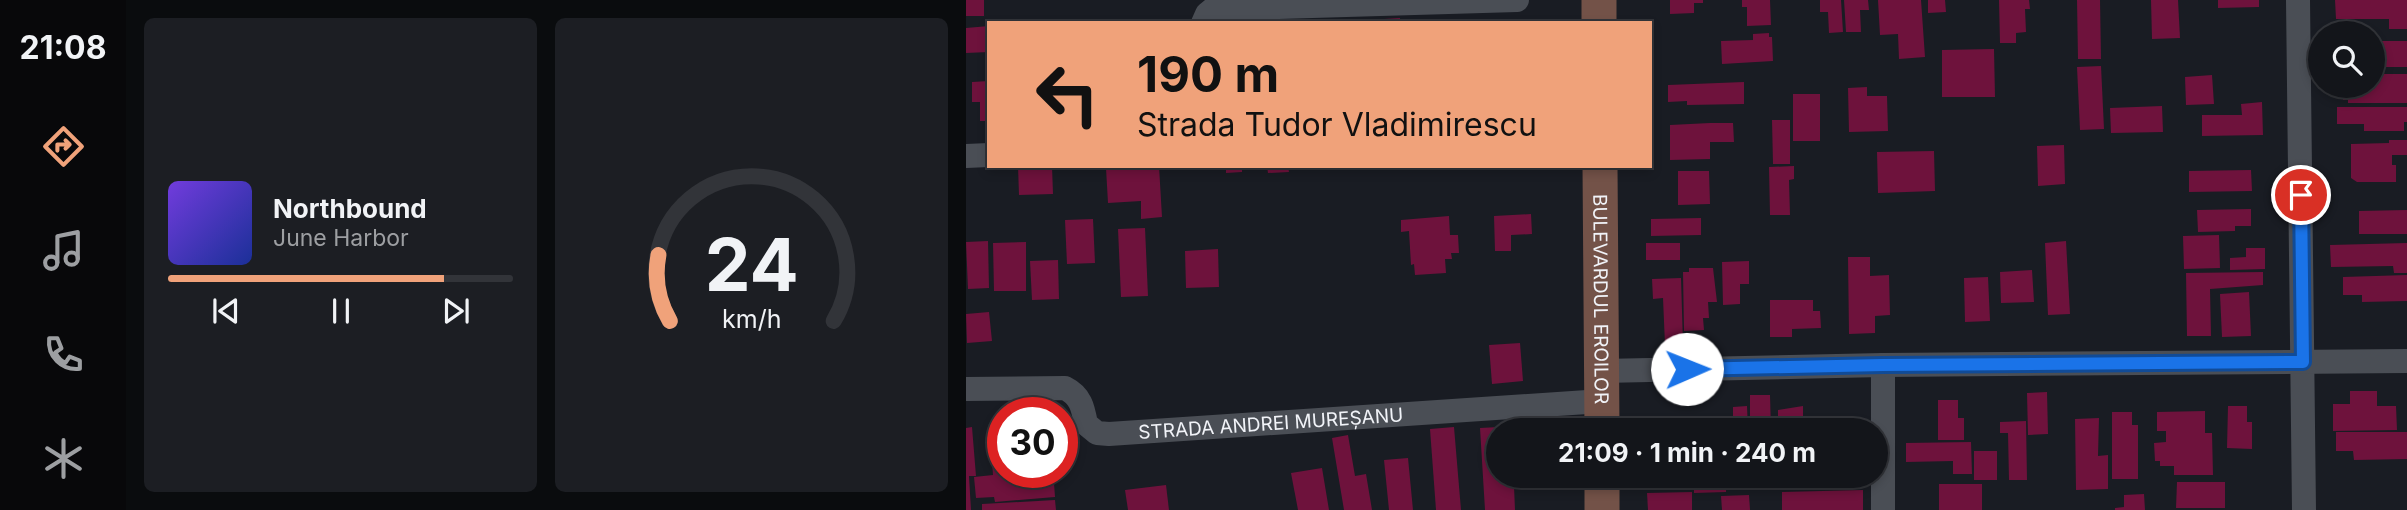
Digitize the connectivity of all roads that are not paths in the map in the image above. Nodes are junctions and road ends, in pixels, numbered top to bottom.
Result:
1 (1517, 0) edge
2 (1599, 0) edge
3 (2298, 0) edge
4 (1204, 21) edge
5 (1599, 21) edge
6 (987, 155) edge
7 (966, 156) edge
8 (1600, 168) edge
9 (2407, 361) edge
10 (2303, 362) junction
11 (1883, 365) junction
12 (966, 389) edge
13 (1602, 401) edge
14 (1602, 488) edge
15 (1602, 510) edge
16 (1883, 510) edge
17 (2304, 510) edge

1 - 4 street
2 - 5 main road
3 - 10 street
6 - 7 street
8 - 13 main road, BULEVARDUL EROILOR
9 - 10 street, STRADA ANDREI MUREȘANU
10 - 11 street, STRADA ANDREI MUREȘANU
10 - 17 street
11 - 13 street, STRADA ANDREI MUREȘANU
11 - 16 street
12 - 13 street, STRADA ANDREI MUREȘANU
14 - 15 main road

